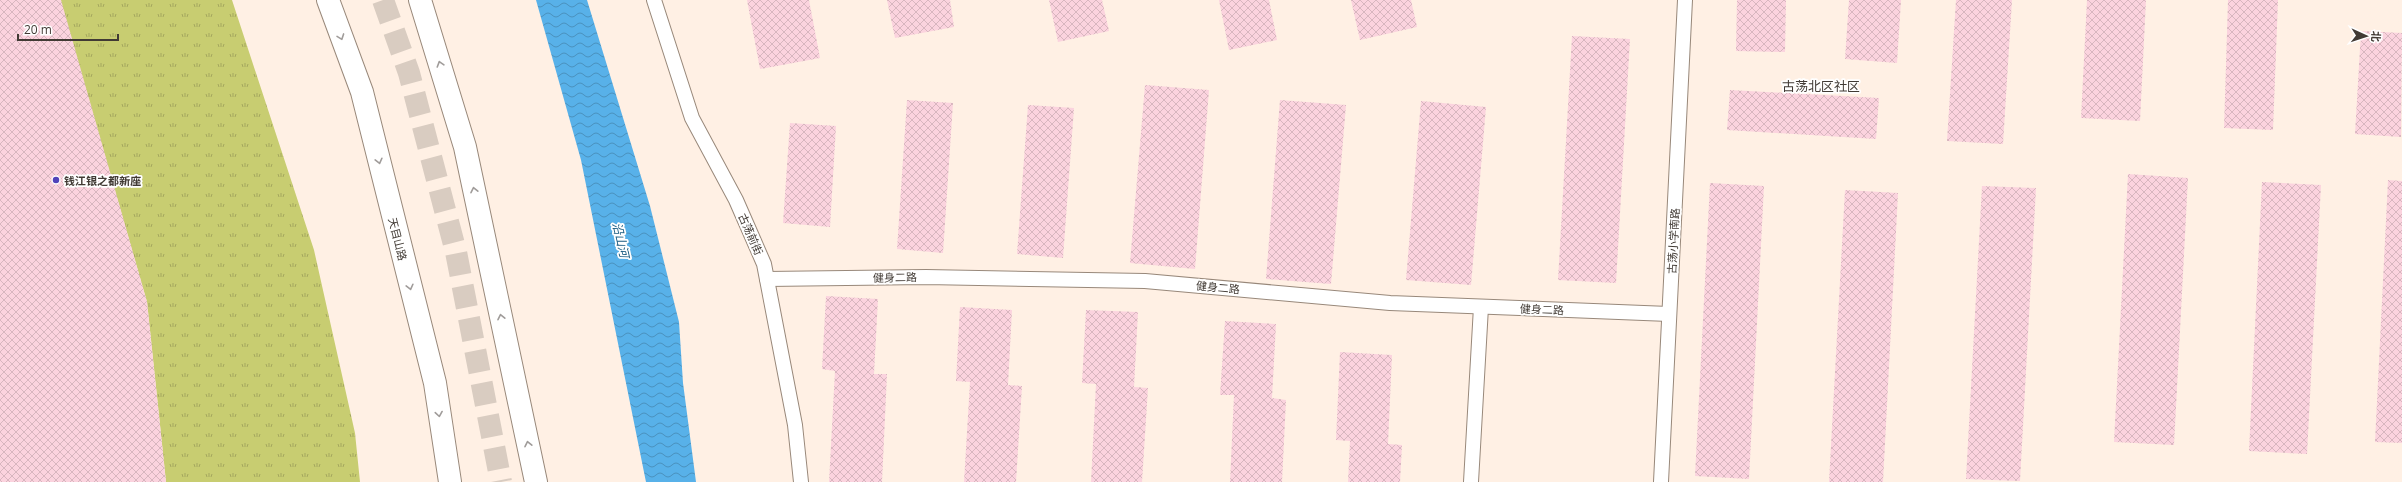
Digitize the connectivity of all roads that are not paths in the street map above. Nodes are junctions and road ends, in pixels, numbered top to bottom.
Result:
1 (328, 0) edge
2 (420, 0) edge
3 (654, 0) edge
4 (1685, 0) edge
5 (767, 279) junction
6 (1481, 307) junction
7 (1669, 314) junction
8 (450, 482) edge
9 (536, 482) edge
10 (801, 482) edge
11 (1471, 482) edge
12 (1661, 482) edge

1 -> 8 main road, 天目山路
9 -> 2 main road
3 - 5 lane, 古荡前街
4 - 7 lane, 古荡小学南路
5 - 6 lane, 健身二路
5 - 10 lane, 古荡前街
6 - 7 lane, 健身二路
6 - 11 lane
7 - 12 lane, 古荡小学南路

